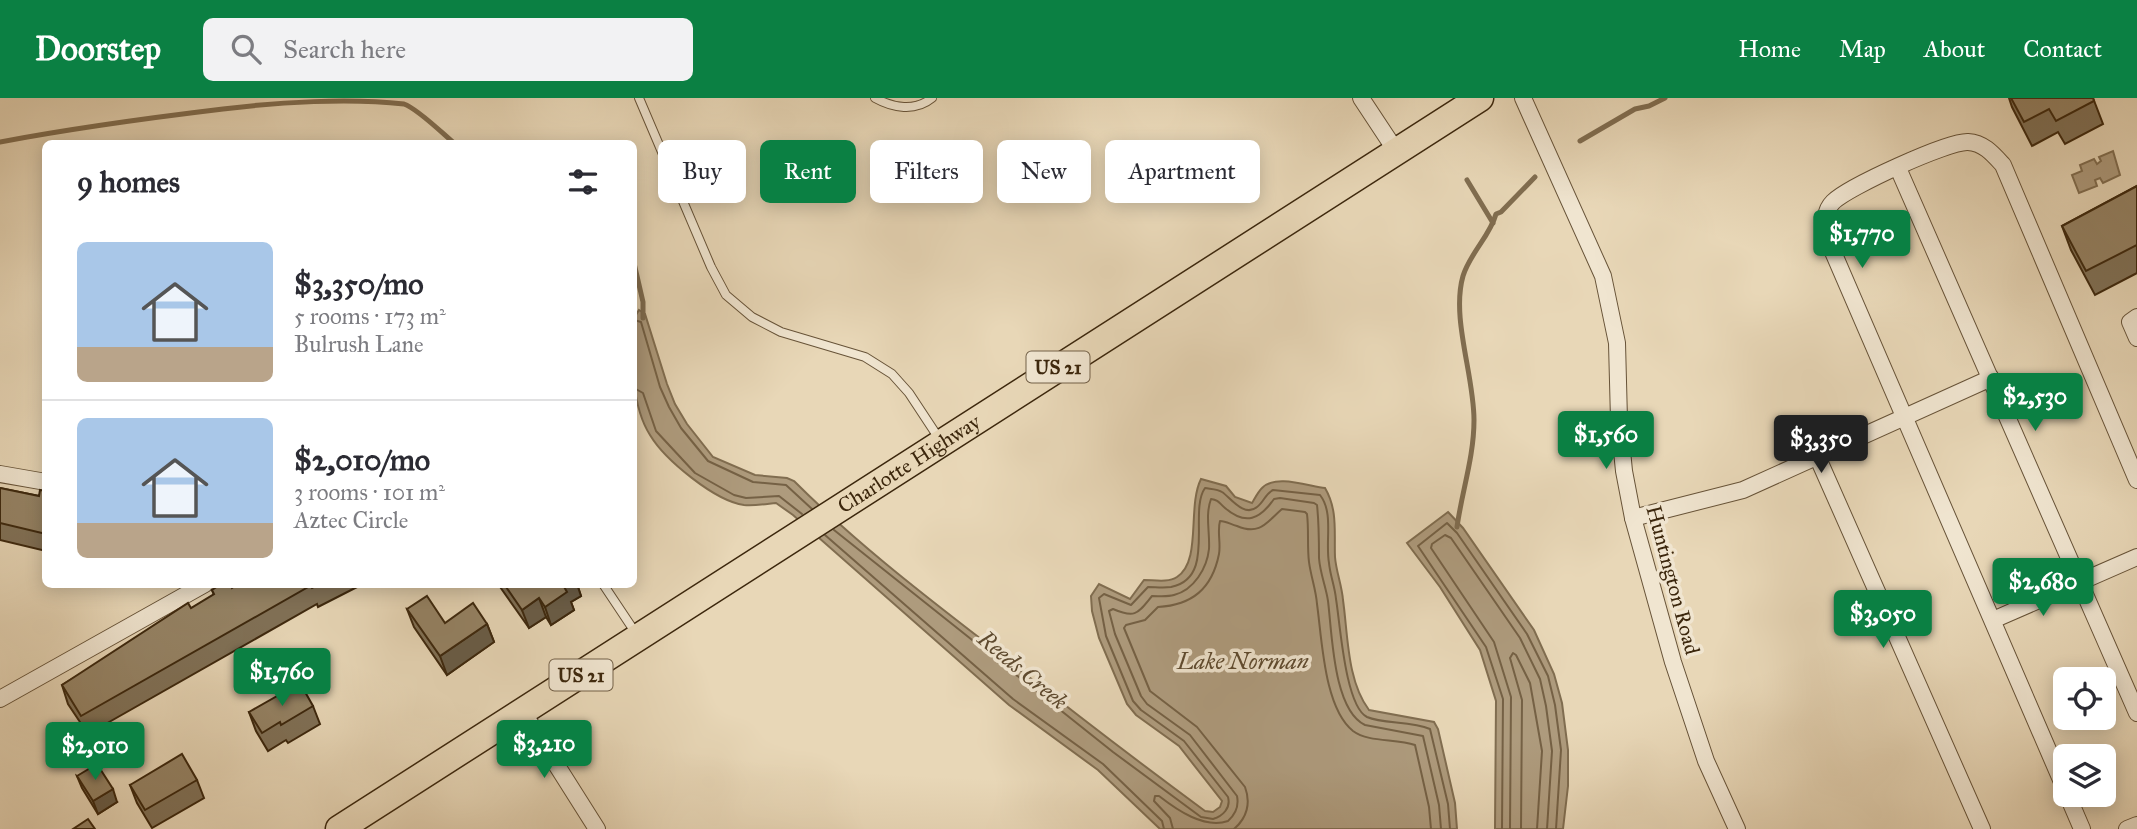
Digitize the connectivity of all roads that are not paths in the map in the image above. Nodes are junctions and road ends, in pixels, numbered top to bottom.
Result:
1 (639, 98) edge
2 (875, 98) edge
3 (932, 98) edge
4 (1362, 98) edge
5 (1479, 98) edge
6 (1523, 98) edge
7 (1396, 151) junction
8 (1898, 168) junction
9 (2137, 317) edge
10 (2137, 338) edge
11 (1991, 378) junction
12 (1905, 416) junction
13 (941, 442) junction
14 (1817, 456) junction
15 (0, 474) edge
16 (2137, 480) edge
17 (42, 481) edge
18 (1633, 518) junction
19 (2137, 557) edge
20 (2080, 582) junction
21 (198, 588) edge
22 (606, 588) edge
23 (1993, 620) junction
24 (638, 638) junction
25 (0, 699) edge
26 (523, 712) junction
27 (2137, 713) edge
28 (2053, 761) edge
29 (2073, 807) edge
30 (2137, 825) edge
31 (339, 829) edge
32 (597, 829) edge
33 (1737, 829) edge
34 (1982, 829) edge
35 (2082, 829) edge
36 (2127, 829) edge

1 - 13 lane
2 - 3 lane
4 - 7 street
5 - 7 main road, Charlotte Highway / US 21
6 - 18 street, Huntington Road
7 - 13 main road, Charlotte Highway / US 21
8 - 11 street
8 - 12 street
8 - 16 street
9 - 10 street
11 - 12 street
11 - 20 street
12 - 14 street
12 - 23 street
13 - 24 main road, Charlotte Highway / US 21
14 - 18 street
14 - 34 street
15 - 17 street
18 - 33 street, Huntington Road
19 - 20 street
20 - 23 street
20 - 27 street
21 - 25 street
22 - 24 lane
23 - 28 street
24 - 26 main road, Charlotte Highway / US 21
26 - 31 main road, Charlotte Highway / US 21
26 - 32 street
29 - 35 street
30 - 36 street

